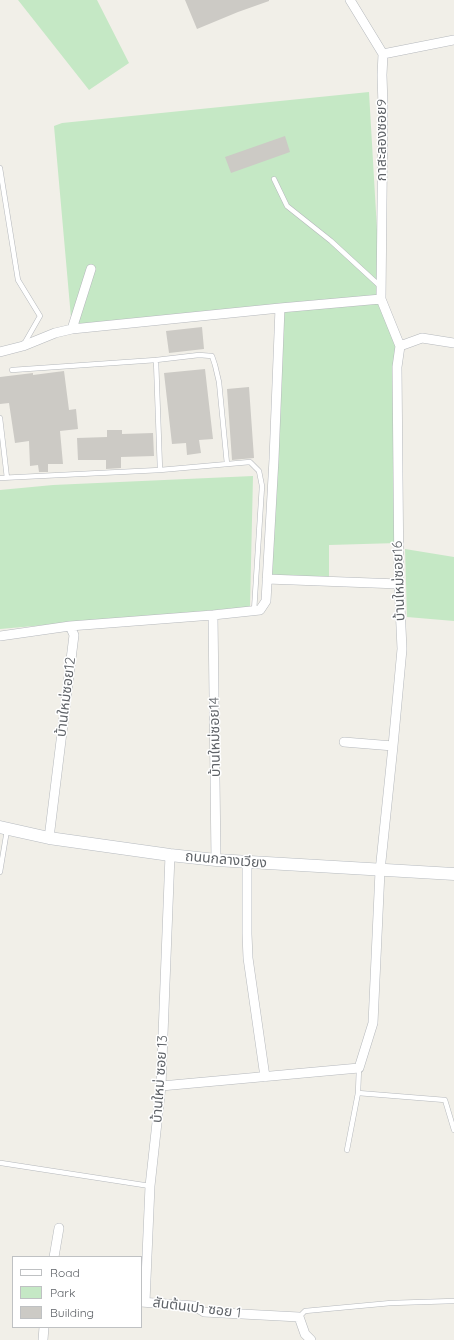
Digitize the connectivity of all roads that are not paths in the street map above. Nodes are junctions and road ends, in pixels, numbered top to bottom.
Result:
1 (350, 0) edge
2 (454, 40) edge
3 (383, 54) junction
4 (0, 168) edge
5 (274, 179) dead end
6 (91, 270) dead end
7 (381, 287) junction
8 (381, 299) junction
9 (280, 308) junction
10 (72, 329) junction
11 (454, 343) edge
12 (24, 346) junction
13 (400, 346) junction
14 (0, 352) edge
15 (156, 360) junction
16 (12, 370) dead end
17 (0, 418) edge
18 (227, 464) junction
19 (160, 470) junction
20 (0, 478) edge
21 (7, 478) junction
22 (267, 579) junction
23 (399, 584) junction
24 (254, 610) junction
25 (213, 615) junction
26 (70, 626) junction
27 (0, 636) edge
28 (344, 742) dead end
29 (393, 746) junction
30 (4, 827) edge
31 (49, 838) junction
32 (170, 855) junction
33 (216, 860) junction
34 (246, 862) junction
35 (380, 871) junction
36 (0, 872) edge
37 (454, 874) edge
38 (360, 1068) junction
39 (265, 1077) junction
40 (161, 1086) junction
41 (358, 1093) junction
42 (454, 1130) edge
43 (347, 1150) dead end
44 (1, 1163) dead end
45 (150, 1186) junction
46 (59, 1228) dead end
47 (54, 1256) edge
48 (454, 1301) edge
49 (143, 1302) edge
50 (299, 1317) junction
51 (44, 1328) edge
52 (43, 1340) edge
53 (311, 1340) edge

1 - 3 street
2 - 3 street
3 - 7 street, กาสะลองซอย9
4 - 12 lane
5 - 7 lane
6 - 10 street
7 - 8 street, กาสะลองซอย9
8 - 9 street
8 - 13 street
9 - 10 street
9 - 22 street
10 - 12 street
11 - 13 street
12 - 14 street
13 - 23 street, บ้านใหม่ซอย16
15 - 16 lane
15 - 18 lane
15 - 19 lane
17 - 21 lane
18 - 19 lane
18 - 24 lane
19 - 21 lane
20 - 21 lane
22 - 23 street
22 - 24 street
23 - 29 street, บ้านใหม่ซอย16
24 - 25 street
25 - 26 street
25 - 33 street, บ้านใหม่ซอย14
26 - 27 street
26 - 31 street, บ้านใหม่ซอย12
28 - 29 street
29 - 35 street, บ้านใหม่ซอย16
30 - 31 main road, ถนนกลางเวียง
30 - 36 lane
31 - 32 main road, ถนนกลางเวียง
32 - 33 main road, ถนนกลางเวียง
32 - 40 street, บ้านใหม่ ซอย 13
33 - 34 main road, ถนนกลางเวียง
34 - 35 main road, ถนนกลางเวียง
34 - 39 street
35 - 37 main road, ถนนกลางเวียง
35 - 38 street, บ้านใหม่ซอย16
38 - 39 street
38 - 41 lane
39 - 40 street
40 - 45 street, บ้านใหม่ ซอย 13
41 - 42 lane
41 - 43 lane
44 - 45 lane
45 - 49 street, บ้านใหม่ ซอย 13
46 - 47 street
48 - 50 lane
49 - 50 street, สันต้นเปา ซอย 1
50 - 53 street
51 - 52 street

